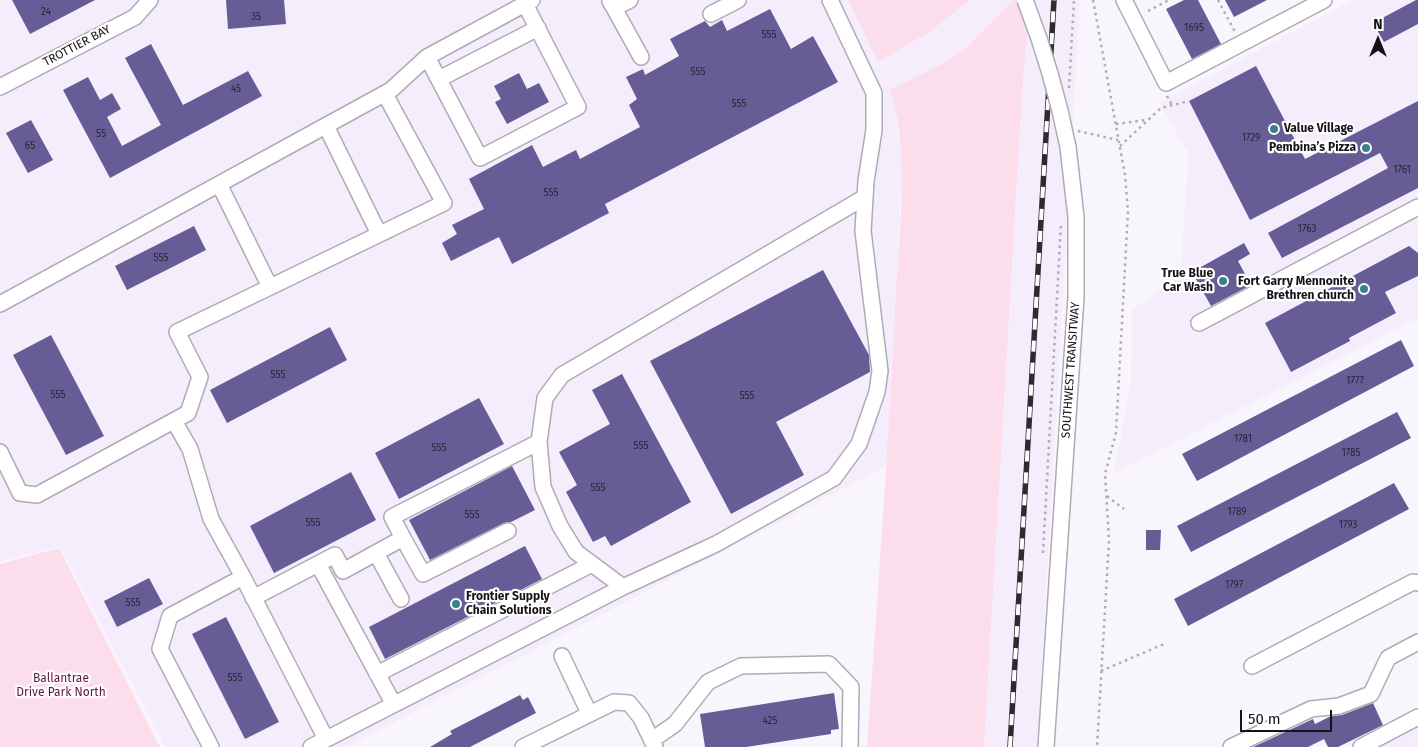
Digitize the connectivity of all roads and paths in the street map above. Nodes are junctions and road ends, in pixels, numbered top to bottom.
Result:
1 (150, 0) edge
2 (630, 0) edge
3 (738, 0) edge
4 (830, 0) edge
5 (1025, 0) edge
6 (1074, 0) edge
7 (1093, 0) edge
8 (1124, 0) edge
9 (1170, 0) edge
10 (1218, 0) edge
11 (1324, 0) edge
12 (529, 2) edge
13 (612, 4) edge
14 (1148, 11) dead end
15 (711, 14) dead end
16 (538, 28) junction
17 (1242, 43) junction
18 (427, 56) junction
19 (641, 57) dead end
20 (439, 79) junction
21 (0, 87) edge
22 (1069, 89) dead end
23 (385, 94) junction
24 (1188, 101) dead end
25 (1148, 120) junction
26 (1116, 124) junction
27 (326, 126) junction
28 (1075, 130) dead end
29 (1118, 140) junction
30 (1120, 146) junction
31 (219, 184) junction
32 (865, 197) junction
33 (1418, 207) edge
34 (1062, 217) dead end
35 (379, 234) junction
36 (270, 287) junction
37 (0, 304) edge
38 (1199, 323) dead end
39 (174, 421) junction
40 (539, 442) junction
41 (0, 452) edge
42 (1107, 496) junction
43 (1124, 509) dead end
44 (508, 531) dead end
45 (403, 538) junction
46 (376, 553) junction
47 (1043, 553) dead end
48 (318, 564) junction
49 (592, 564) junction
50 (242, 577) junction
51 (1418, 583) edge
52 (623, 587) junction
53 (253, 598) junction
54 (401, 599) dead end
55 (1418, 642) edge
56 (1164, 644) dead end
57 (562, 656) dead end
58 (1252, 666) dead end
59 (1101, 671) junction
60 (377, 674) junction
61 (393, 703) junction
62 (589, 712) junction
63 (1418, 717) edge
64 (326, 739) junction
65 (653, 744) edge
66 (211, 747) edge
67 (311, 747) edge
68 (523, 747) edge
69 (850, 747) edge
70 (1046, 747) edge
71 (1097, 747) edge
72 (1232, 747) edge
73 (1361, 747) edge

1 - 21 street, TROTTIER BAY
2 - 13 street
3 - 15 street
4 - 32 street
5 - 70 street, SOUTHWEST TRANSITWAY, bridge
6 - 22 path
7 - 26 path
8 - 17 street
9 - 14 path
10 - 17 path
11 - 17 street
12 - 16 street
12 - 18 street
13 - 19 street
16 - 20 street
16 - 20 street
18 - 20 street
18 - 23 street
23 - 27 street
23 - 35 street
24 - 25 path
25 - 26 path
25 - 30 path
26 - 29 path
27 - 31 street
27 - 35 street
28 - 29 path
29 - 30 path
30 - 42 path
31 - 36 street
31 - 37 street
32 - 40 street
32 - 52 street
33 - 38 street
34 - 47 path
35 - 36 street
36 - 39 street
39 - 41 street
39 - 50 street
40 - 45 street
40 - 49 street
42 - 43 path
42 - 59 path
44 - 45 street
45 - 46 street
46 - 48 street
46 - 54 street
48 - 53 street
48 - 60 street
49 - 52 street
49 - 60 street
50 - 53 street
50 - 66 street
51 - 58 street
52 - 61 street
53 - 64 street
55 - 72 street
56 - 59 path
57 - 62 street
59 - 71 path
60 - 61 street
61 - 64 street
62 - 65 street
62 - 68 street
63 - 73 street
64 - 67 street
65 - 69 street

